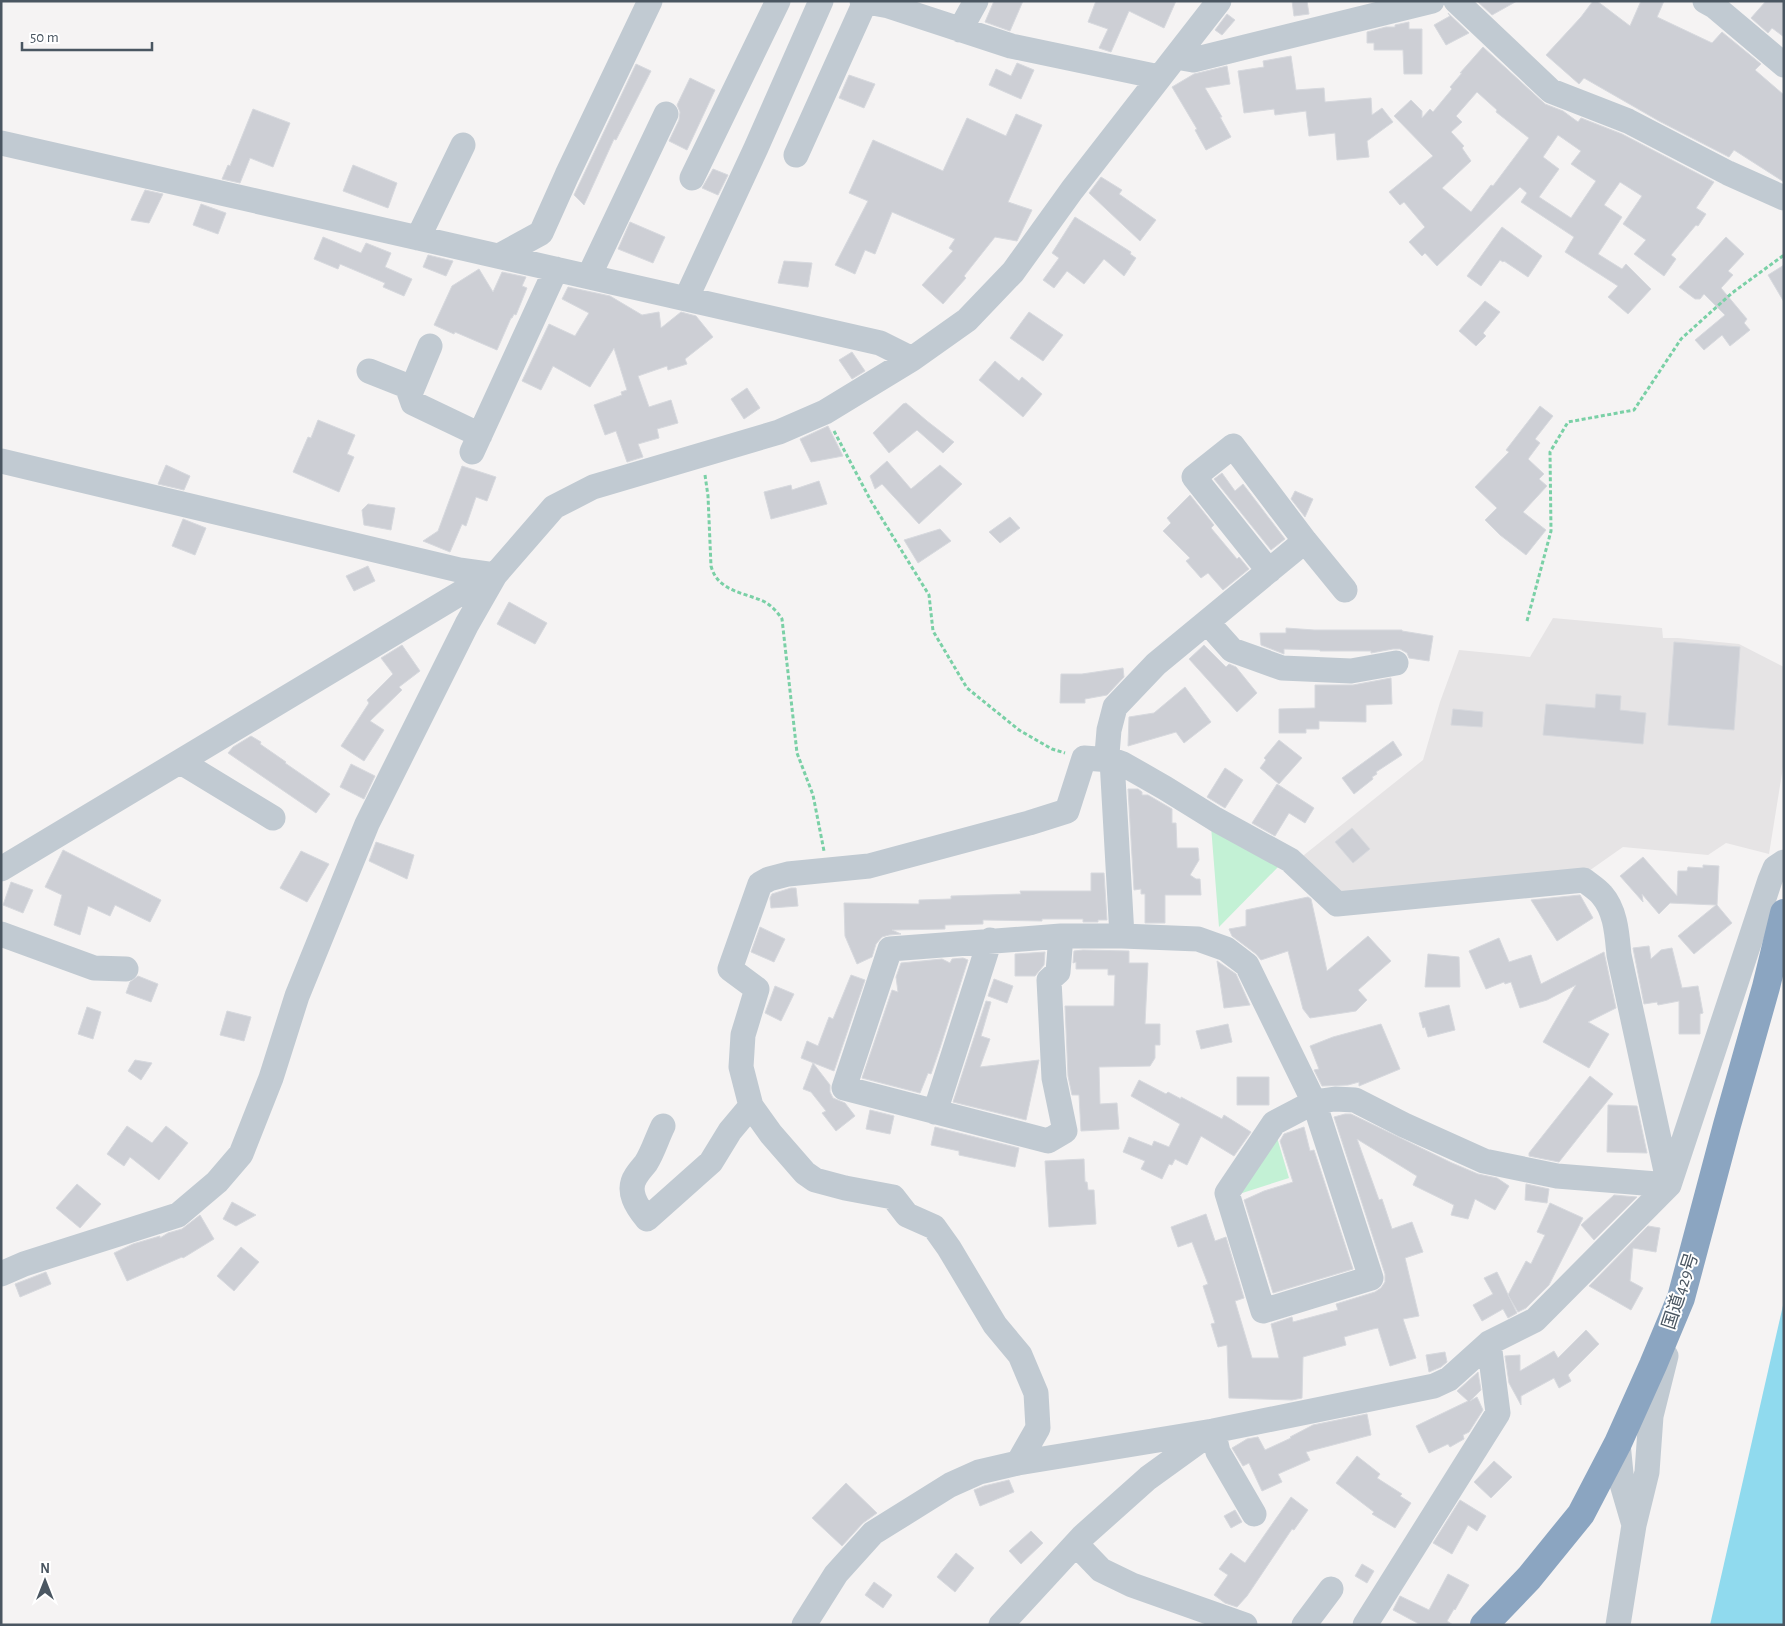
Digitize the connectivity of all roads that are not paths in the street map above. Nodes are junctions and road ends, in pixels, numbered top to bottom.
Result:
1 (650, 1) edge
2 (778, 1) edge
3 (821, 1) edge
4 (976, 1) edge
5 (1219, 1) edge
6 (1432, 1) edge
7 (1456, 1) edge
8 (1704, 1) edge
9 (863, 2) edge
10 (960, 30) junction
11 (1176, 57) junction
12 (1784, 65) edge
13 (1159, 77) junction
14 (666, 114) dead end
15 (1, 143) edge
16 (463, 145) dead end
17 (796, 155) dead end
18 (692, 178) dead end
19 (1784, 198) edge
20 (418, 238) junction
21 (499, 256) junction
22 (556, 270) junction
23 (589, 276) junction
24 (686, 299) junction
25 (430, 346) dead end
26 (912, 358) junction
27 (369, 371) dead end
28 (410, 394) junction
29 (1, 461) edge
30 (1305, 541) junction
31 (1269, 571) junction
32 (495, 575) junction
33 (1345, 590) dead end
34 (1207, 622) junction
35 (1396, 663) dead end
36 (1112, 760) junction
37 (181, 762) junction
38 (273, 818) dead end
39 (1784, 862) edge
40 (1, 869) edge
41 (1784, 913) edge
42 (1, 934) edge
43 (1061, 936) junction
44 (1122, 936) junction
45 (990, 940) junction
46 (126, 969) dead end
47 (1314, 1102) junction
48 (751, 1106) junction
49 (935, 1112) junction
50 (662, 1126) dead end
51 (1669, 1185) junction
52 (1, 1274) edge
53 (1681, 1298) junction
54 (1489, 1343) junction
55 (1213, 1431) junction
56 (1618, 1443) junction
57 (1018, 1463) junction
58 (1254, 1514) dead end
59 (1634, 1525) junction
60 (1076, 1544) junction
61 (1331, 1589) dead end
62 (804, 1625) edge
63 (1001, 1625) edge
64 (1245, 1625) edge
65 (1304, 1625) edge
66 (1365, 1625) edge
67 (1484, 1625) edge
68 (1618, 1625) edge

1 - 21 street
2 - 18 street
3 - 24 street
4 - 10 street
5 - 11 street
6 - 11 street
7 - 19 street
8 - 12 street
9 - 10 street
9 - 17 street
10 - 13 street
11 - 13 street
13 - 26 street
14 - 23 street
15 - 20 street
16 - 20 street
20 - 21 street
21 - 22 street
22 - 23 street
22 - 28 street
23 - 24 street
24 - 26 street
25 - 28 street
26 - 32 street
27 - 28 street
29 - 32 street
30 - 31 street
30 - 31 street
30 - 33 street
31 - 34 street
32 - 37 street
32 - 52 street
34 - 35 street
34 - 36 street
36 - 44 street
36 - 48 street
36 - 51 street
37 - 38 street
37 - 40 street
39 - 51 street
41 - 53 highway, 国道429号
42 - 46 street
43 - 44 street
43 - 45 street
43 - 49 street
44 - 47 street
45 - 49 street
45 - 49 street
47 - 47 street
47 - 51 street
48 - 50 street
48 - 57 street
51 - 54 street
53 - 56 highway, 国道429号
53 - 59 street
54 - 55 street
54 - 66 street
55 - 57 street
55 - 58 street
55 - 60 street
56 - 59 street
56 - 67 highway, 国道429号
57 - 62 street
59 - 68 street
60 - 63 street
60 - 64 street
61 - 65 street

